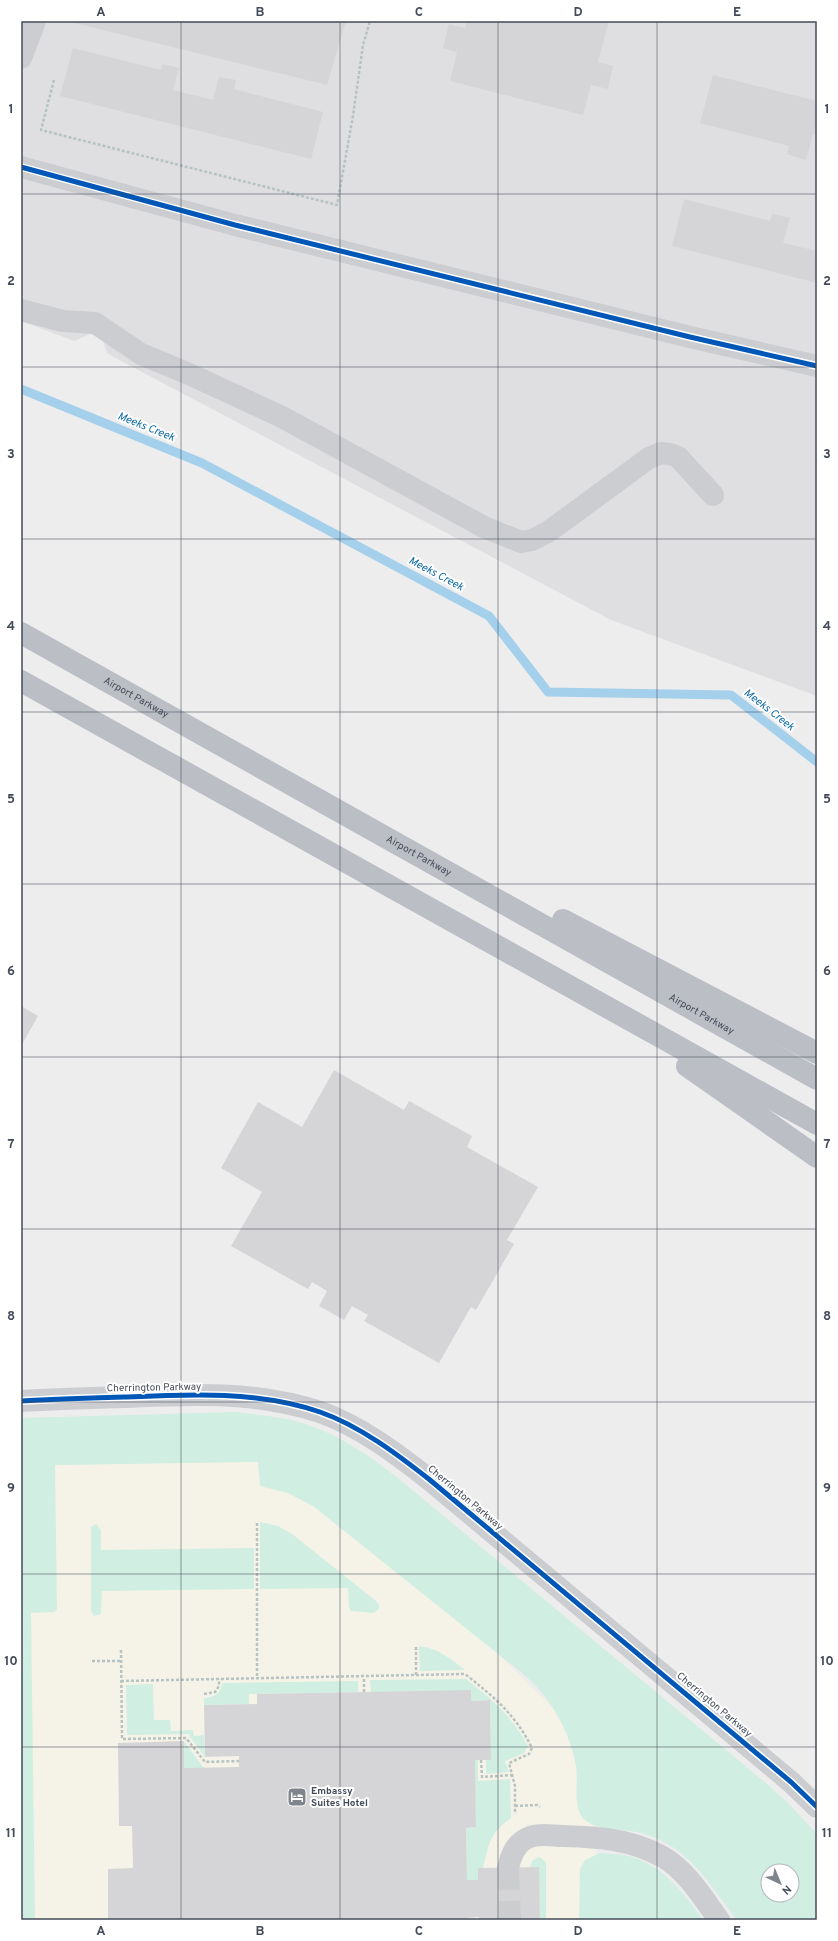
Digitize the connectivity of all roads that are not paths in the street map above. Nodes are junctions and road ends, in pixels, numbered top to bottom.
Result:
1 (34, 21) edge
2 (21, 58) edge
3 (21, 167) edge
4 (21, 310) edge
5 (817, 366) edge
6 (713, 495) dead end
7 (21, 633) edge
8 (78, 666) junction
9 (21, 680) edge
10 (588, 996) junction
11 (817, 1053) edge
12 (817, 1079) edge
13 (817, 1124) edge
14 (817, 1157) edge
15 (21, 1401) edge
16 (817, 1807) edge
17 (508, 1868) tunnel mouth
18 (719, 1920) edge

1 - 2 street
3 - 5 street
4 - 6 street
7 - 8 highway, Airport Parkway
8 - 11 highway
8 - 12 highway, Airport Parkway
9 - 10 highway
10 - 13 highway
10 - 14 highway
15 - 16 street, Cherrington Parkway
17 - 18 street

